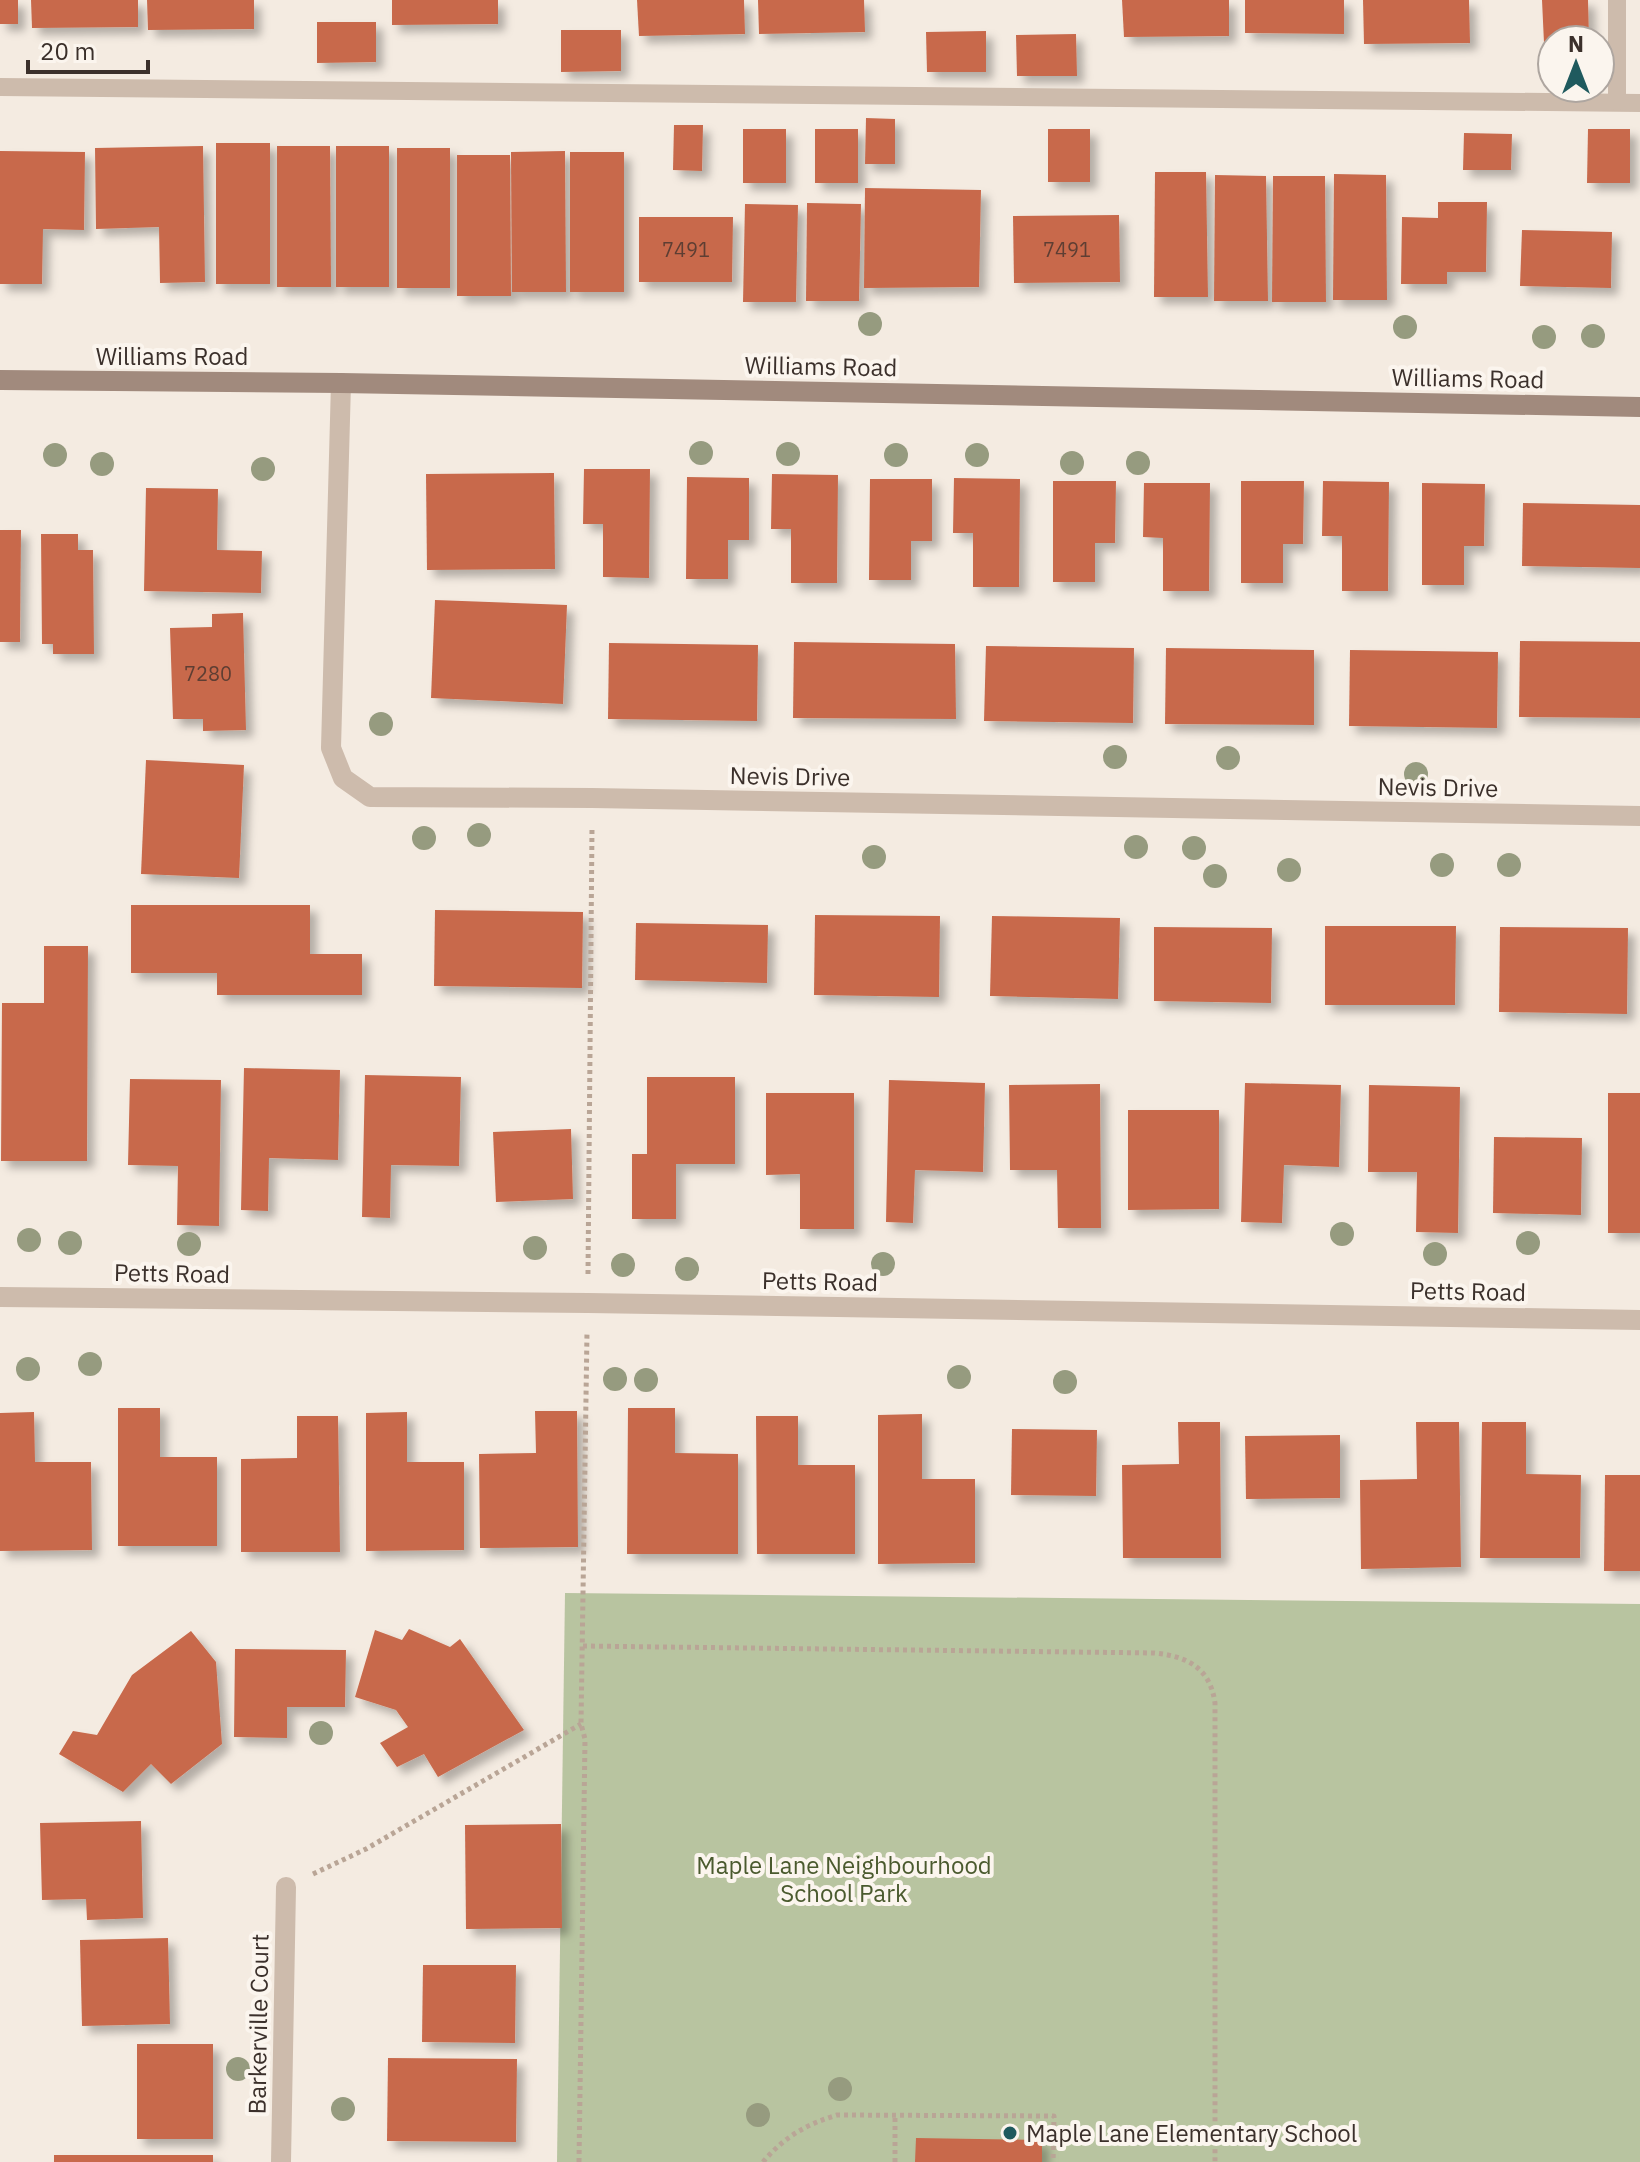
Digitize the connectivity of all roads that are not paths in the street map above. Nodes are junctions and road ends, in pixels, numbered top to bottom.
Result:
1 (1617, 0) edge
2 (0, 87) edge
3 (1617, 102) junction
4 (1640, 103) edge
5 (0, 380) edge
6 (341, 383) junction
7 (1640, 407) edge
8 (1640, 816) edge
9 (0, 1297) edge
10 (1640, 1320) edge
11 (286, 1887) road end
12 (281, 2162) edge

1 - 3 lane
2 - 3 lane
3 - 4 lane
5 - 6 street, Williams Road
6 - 7 street, Williams Road
6 - 8 street, Nevis Drive
9 - 10 street, Petts Road
11 - 12 street, Barkerville Court

